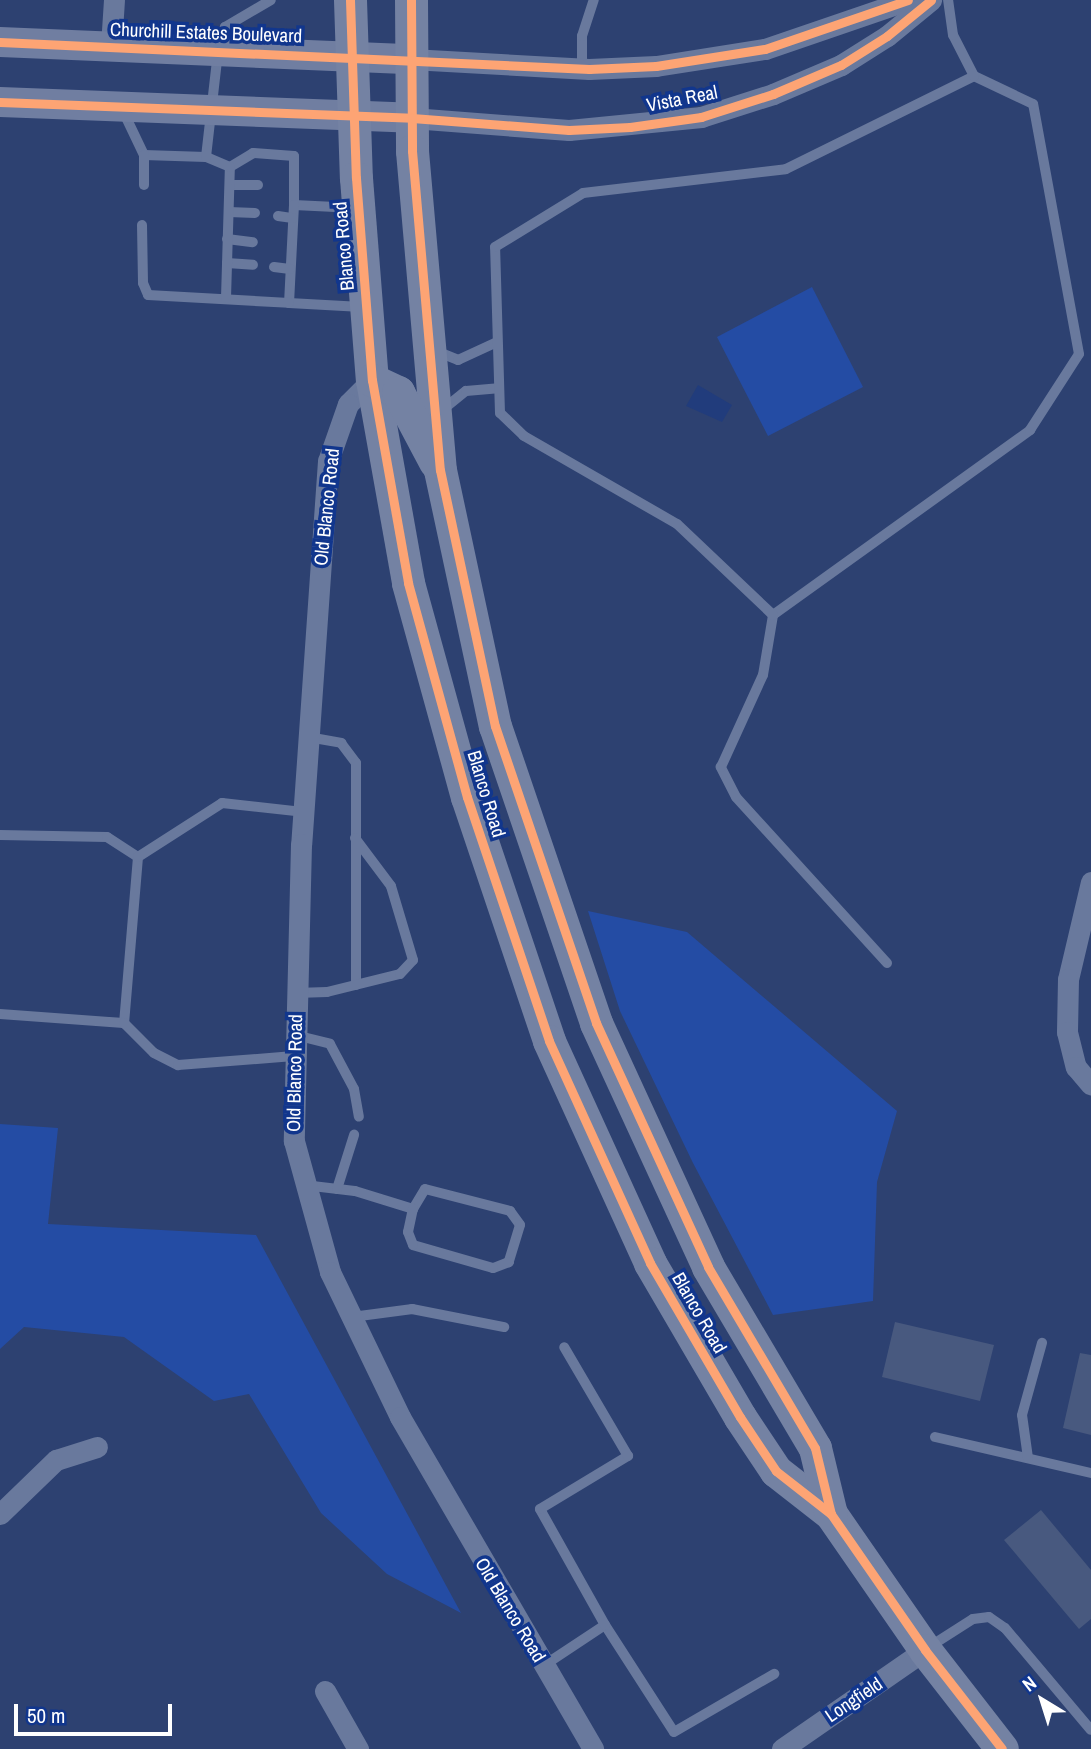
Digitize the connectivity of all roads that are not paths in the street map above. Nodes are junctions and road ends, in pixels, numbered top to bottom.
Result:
1 (114, 0) edge
2 (271, 0) edge
3 (350, 0) edge
4 (411, 0) edge
5 (594, 0) edge
6 (908, 0) edge
7 (931, 0) edge
8 (948, 0) edge
9 (0, 42) edge
10 (111, 46) junction
11 (218, 51) junction
12 (351, 56) junction
13 (411, 60) junction
14 (582, 69) junction
15 (974, 76) junction
16 (0, 102) edge
17 (122, 109) junction
18 (211, 111) junction
19 (352, 116) junction
20 (412, 118) junction
21 (144, 155) junction
22 (206, 158) junction
23 (230, 167) junction
24 (144, 185) dead end
25 (230, 185) junction
26 (258, 185) dead end
27 (280, 187) dead end
28 (294, 188) junction
29 (293, 205) junction
30 (358, 209) junction
31 (229, 212) junction
32 (255, 213) dead end
33 (278, 216) dead end
34 (293, 218) junction
35 (142, 225) dead end
36 (228, 239) junction
37 (253, 242) dead end
38 (278, 244) dead end
39 (292, 246) junction
40 (227, 263) junction
41 (253, 265) dead end
42 (274, 267) dead end
43 (290, 269) junction
44 (226, 298) junction
45 (289, 303) junction
46 (367, 307) junction
47 (497, 341) junction
48 (429, 348) junction
49 (372, 380) junction
50 (498, 388) junction
51 (436, 415) junction
52 (440, 470) junction
53 (773, 615) junction
54 (308, 737) junction
55 (303, 812) junction
56 (0, 835) edge
57 (355, 838) junction
58 (138, 857) junction
59 (1091, 882) edge
60 (887, 963) dead end
61 (356, 985) junction
62 (296, 993) junction
63 (0, 1014) edge
64 (124, 1023) junction
65 (295, 1046) junction
66 (1091, 1086) edge
67 (359, 1117) dead end
68 (354, 1135) dead end
69 (304, 1185) junction
70 (337, 1189) junction
71 (413, 1209) junction
72 (352, 1317) junction
73 (505, 1327) dead end
74 (1042, 1343) dead end
75 (564, 1347) dead end
76 (935, 1437) dead end
77 (97, 1447) dead end
78 (1028, 1458) junction
79 (1091, 1473) edge
80 (0, 1514) edge
81 (831, 1514) junction
82 (605, 1625) junction
83 (925, 1650) junction
84 (543, 1666) junction
85 (774, 1674) dead end
86 (325, 1691) dead end
87 (1091, 1730) edge
88 (358, 1749) edge
89 (593, 1749) edge
90 (782, 1749) edge
91 (1002, 1749) edge

1 - 10 street
2 - 11 lane
3 - 12 main road, Blanco Road
4 - 13 main road, Blanco Road
5 - 14 lane
6 - 14 street, Vista Real
7 - 20 street, Vista Real
8 - 15 lane
9 - 10 street, Churchill Estates Boulevard
10 - 11 street, Churchill Estates Boulevard
11 - 12 street, Churchill Estates Boulevard
11 - 18 lane
12 - 13 street, Churchill Estates Boulevard
12 - 19 main road, Blanco Road
13 - 14 street, Vista Real
13 - 20 main road, Blanco Road
15 - 47 lane
15 - 53 lane
16 - 17 street
17 - 18 street
17 - 21 lane
18 - 19 street
18 - 22 lane
19 - 20 street
19 - 30 main road, Blanco Road
20 - 48 main road, Blanco Road
21 - 22 lane
21 - 24 lane
22 - 23 lane
23 - 25 lane
23 - 28 lane
25 - 26 lane
25 - 31 lane
27 - 28 lane
28 - 29 lane
29 - 30 lane
29 - 34 lane
30 - 46 main road, Blanco Road
31 - 32 lane
31 - 36 lane
33 - 34 lane
34 - 39 lane
35 - 44 lane
36 - 37 lane
36 - 40 lane
38 - 39 lane
39 - 43 lane
40 - 41 lane
40 - 44 lane
42 - 43 lane
43 - 45 lane
44 - 45 lane
45 - 46 lane
46 - 49 main road, Blanco Road
47 - 48 lane
47 - 50 lane
48 - 51 main road, Blanco Road
49 - 52 main road
49 - 54 street, Old Blanco Road
49 - 81 main road, Blanco Road
50 - 51 lane
50 - 53 lane
51 - 52 main road, Blanco Road
52 - 81 main road, Blanco Road
53 - 60 lane
54 - 55 street, Old Blanco Road
54 - 57 lane
55 - 58 lane
55 - 62 street, Old Blanco Road
56 - 58 lane
57 - 61 lane
57 - 61 lane
58 - 64 lane
59 - 66 street
61 - 62 lane
62 - 65 street, Old Blanco Road
63 - 64 lane
64 - 65 lane
65 - 67 lane
65 - 69 street, Old Blanco Road
68 - 70 lane
69 - 70 lane
69 - 72 street, Old Blanco Road
70 - 71 lane
71 - 71 lane
72 - 73 lane
72 - 84 street, Old Blanco Road
74 - 78 lane
75 - 82 lane
76 - 78 lane
77 - 80 street
78 - 79 lane
81 - 83 main road, Blanco Road
82 - 84 lane
82 - 85 lane
83 - 87 lane
83 - 90 street, Longfield
83 - 91 main road, Blanco Road
84 - 89 street, Old Blanco Road
86 - 88 street

